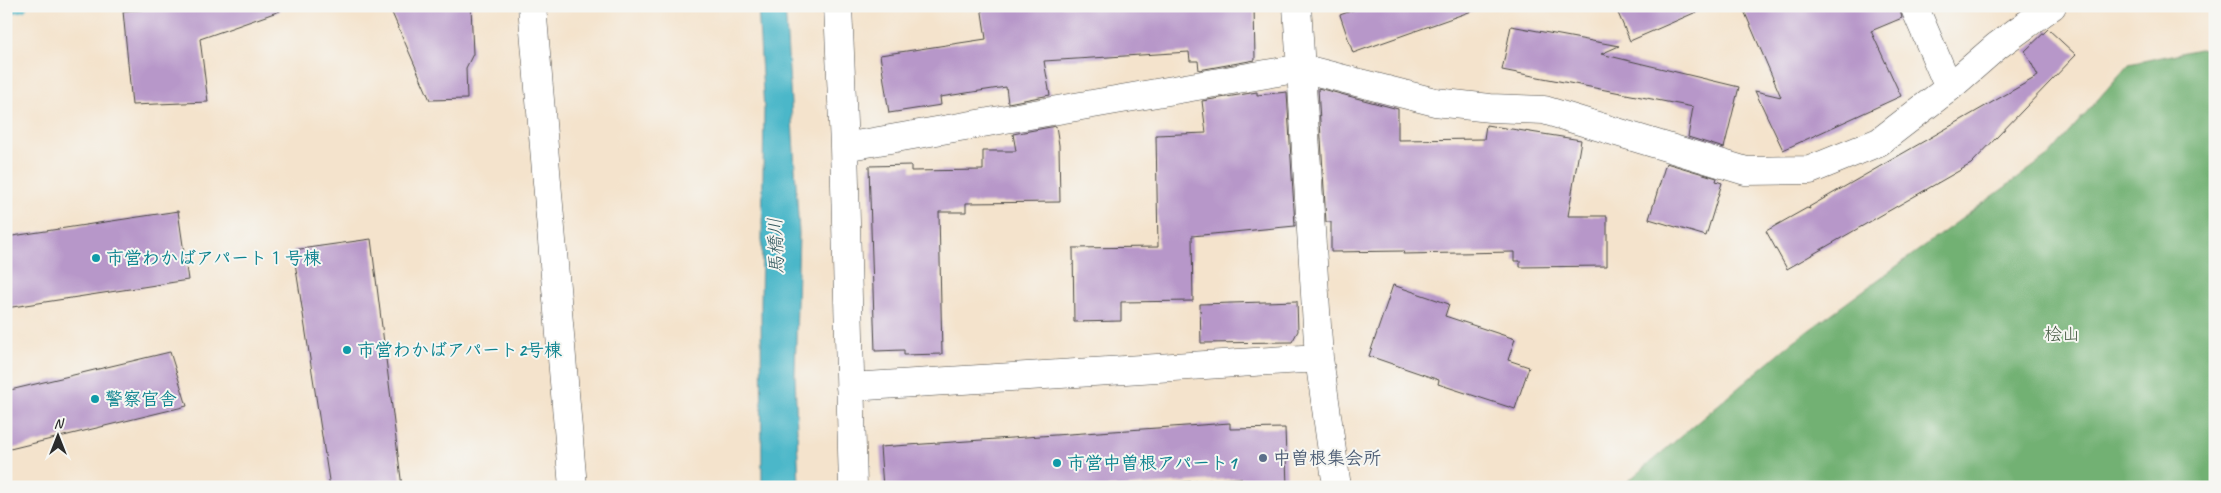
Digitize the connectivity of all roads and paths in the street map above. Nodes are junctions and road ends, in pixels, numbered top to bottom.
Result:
1 (532, 6) edge
2 (838, 6) edge
3 (1298, 6) edge
4 (1914, 6) edge
5 (2052, 6) edge
6 (1301, 68) junction
7 (1949, 88) junction
8 (844, 147) junction
9 (1320, 358) junction
10 (850, 387) junction
11 (574, 487) edge
12 (853, 487) edge
13 (1337, 487) edge

1 - 11 street
2 - 8 street
3 - 6 street
4 - 7 street
5 - 7 street
6 - 7 street
6 - 8 street
6 - 9 street
8 - 10 street
9 - 10 street
9 - 13 street
10 - 12 street

